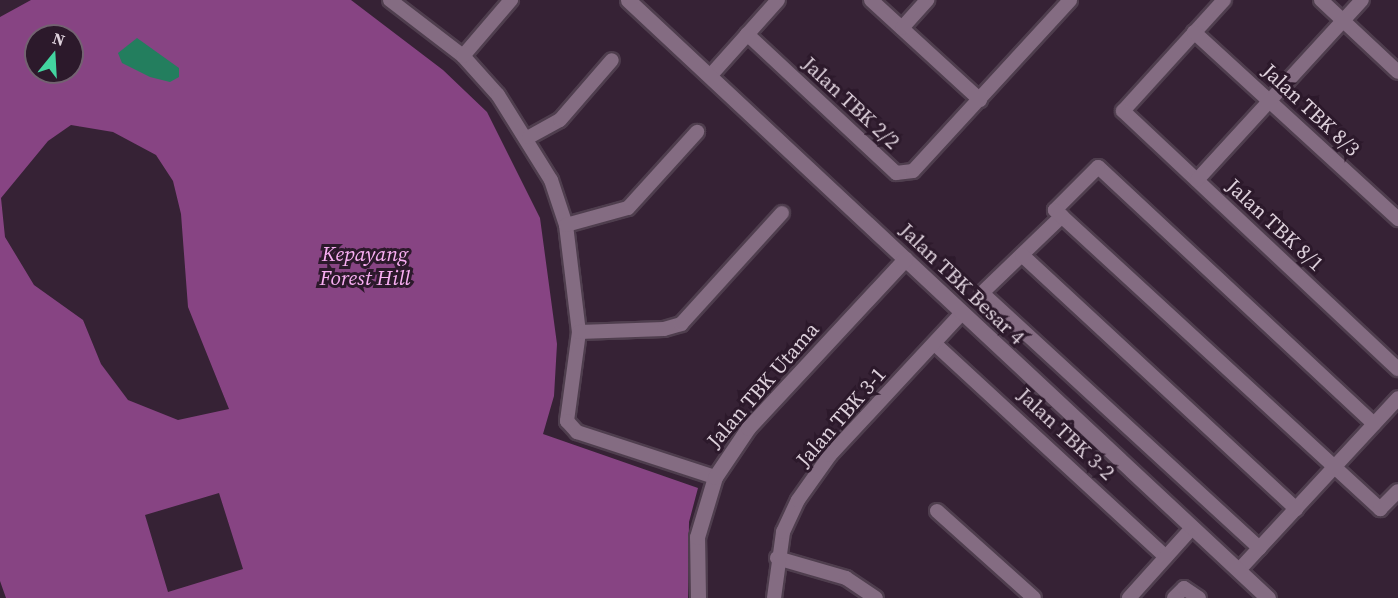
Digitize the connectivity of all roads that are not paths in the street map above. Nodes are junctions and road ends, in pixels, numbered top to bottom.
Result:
1 (390, 0) edge
2 (511, 0) edge
3 (628, 0) edge
4 (778, 0) edge
5 (871, 0) edge
6 (927, 0) edge
7 (1070, 0) edge
8 (1224, 0) edge
9 (1321, 0) edge
10 (1362, 0) edge
11 (1343, 21) junction
12 (902, 28) junction
13 (1194, 32) junction
14 (747, 34) junction
15 (463, 56) junction
16 (612, 60) dead end
17 (1398, 72) edge
18 (710, 76) junction
19 (980, 100) junction
20 (1270, 100) junction
21 (697, 132) dead end
22 (530, 137) junction
23 (1197, 180) junction
24 (782, 213) dead end
25 (1062, 216) junction
26 (1398, 219) edge
27 (566, 225) junction
28 (1022, 255) junction
29 (905, 258) junction
30 (962, 314) junction
31 (579, 332) junction
32 (935, 344) junction
33 (1398, 369) edge
34 (1398, 398) edge
35 (1374, 424) junction
36 (1336, 466) junction
37 (715, 477) junction
38 (1398, 491) edge
39 (1296, 509) junction
40 (937, 511) dead end
41 (1192, 528) junction
42 (1259, 548) junction
43 (1166, 557) junction
44 (777, 558) junction
45 (1239, 570) junction
46 (698, 598) edge
47 (774, 598) edge
48 (876, 598) edge
49 (1034, 598) edge
50 (1129, 598) edge
51 (1174, 598) edge
52 (1199, 598) edge
53 (1268, 598) edge

1 - 15 street
2 - 15 street
3 - 18 street, Jalan TBK Besar 4
4 - 14 street
5 - 12 street
6 - 12 street
7 - 19 street, Jalan TBK 2/2
8 - 13 street
9 - 11 street
10 - 11 street
11 - 17 street
11 - 20 street
12 - 19 street
13 - 20 street, Jalan TBK 8/3
13 - 23 street, Jalan TBK 8/1
14 - 18 street
14 - 19 street, Jalan TBK 2/2
15 - 22 street
16 - 22 street
18 - 29 street, Jalan TBK Besar 4
20 - 23 street
20 - 26 street, Jalan TBK 8/3
21 - 27 street
22 - 27 street
23 - 33 street, Jalan TBK 8/1
24 - 31 street
25 - 28 street
25 - 35 street
25 - 36 street
27 - 31 street
28 - 39 street
28 - 42 street
29 - 30 street, Jalan TBK Besar 4
29 - 37 street, Jalan TBK Utama
30 - 32 street, Jalan TBK 3-1
30 - 41 street, Jalan TBK Besar 4
31 - 37 street
32 - 43 street, Jalan TBK 3-2
32 - 44 street, Jalan TBK 3-1
34 - 35 street
35 - 36 street
36 - 38 street
36 - 39 street
37 - 46 street, Jalan TBK Utama
39 - 42 street
40 - 49 street
41 - 43 street
41 - 45 street, Jalan TBK Besar 4
42 - 45 street
43 - 50 street
44 - 47 street, Jalan TBK 3-1
44 - 48 street
45 - 53 street, Jalan TBK Besar 4
51 - 52 street

